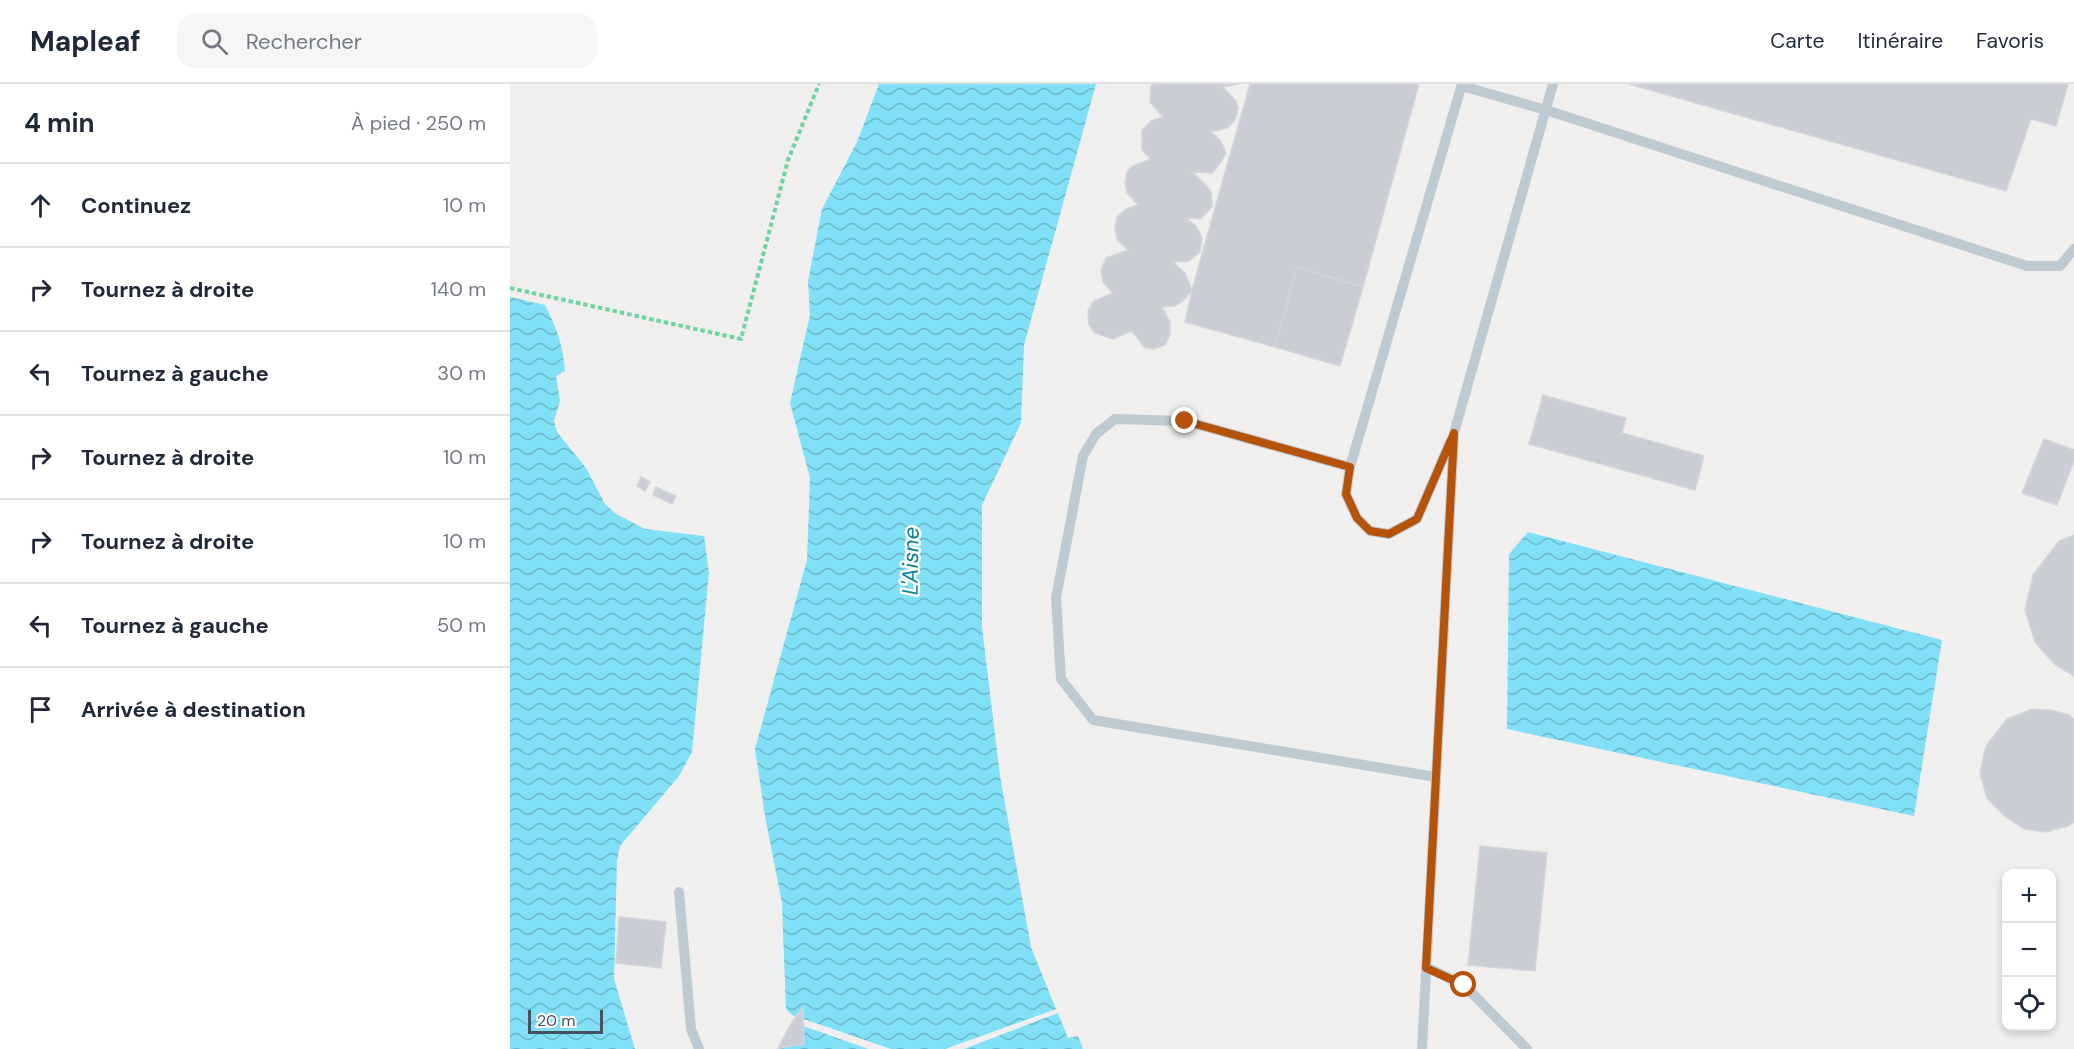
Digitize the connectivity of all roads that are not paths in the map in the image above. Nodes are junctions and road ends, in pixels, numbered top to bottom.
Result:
1 (1553, 84) edge
2 (1462, 85) edge
3 (1546, 110) junction
4 (2074, 249) edge
5 (1454, 433) junction
6 (1350, 467) junction
7 (1436, 777) junction
8 (680, 892) dead end
9 (1426, 968) junction
10 (699, 1049) edge
11 (1422, 1049) edge
12 (1527, 1049) edge

1 - 3 lane
2 - 3 lane
2 - 6 lane
3 - 4 lane
3 - 5 lane
5 - 6 lane
5 - 7 lane
6 - 7 lane
7 - 9 lane
8 - 10 lane
9 - 11 lane
9 - 12 lane

